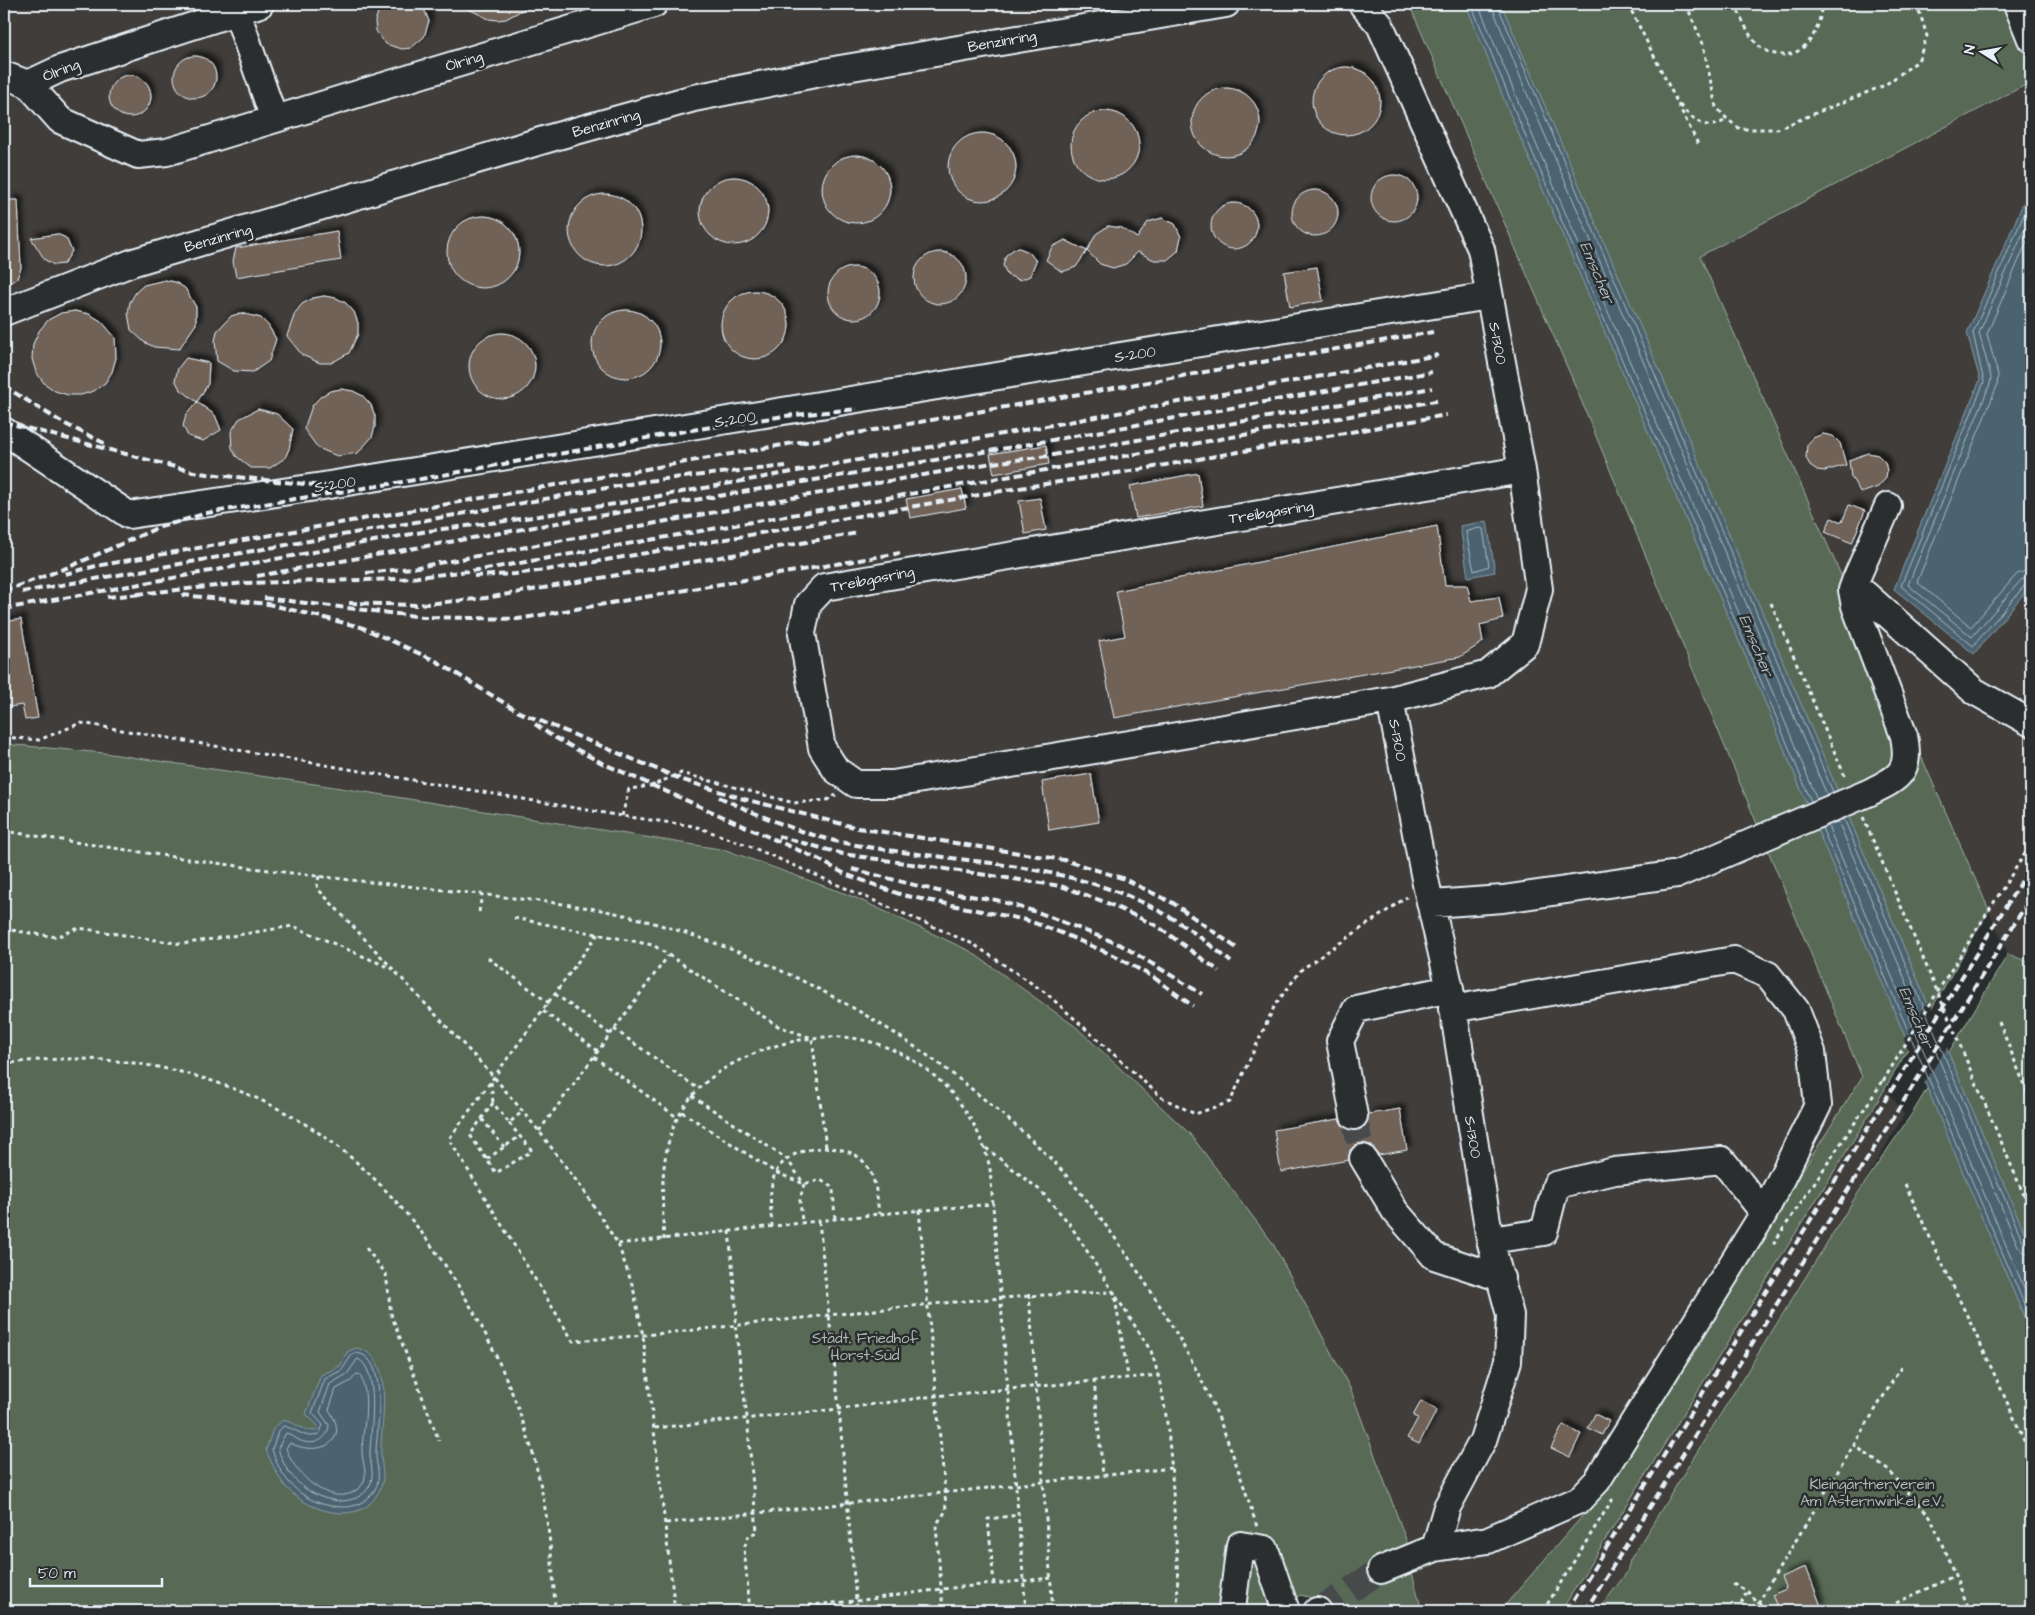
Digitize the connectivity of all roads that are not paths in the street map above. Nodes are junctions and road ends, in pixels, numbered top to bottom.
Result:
1 (654, 4) edge
2 (1226, 4) edge
3 (1362, 4) edge
4 (2017, 4) edge
5 (243, 6) edge
6 (2031, 39) edge
7 (4, 75) edge
8 (28, 84) junction
9 (274, 119) junction
10 (1489, 296) junction
11 (4, 312) edge
12 (4, 431) edge
13 (1522, 470) junction
14 (1888, 506) dead end
15 (1852, 590) junction
16 (1390, 700) junction
17 (2031, 723) edge
18 (1429, 894) junction
19 (1451, 999) junction
20 (1354, 1116) tunnel mouth
21 (1363, 1158) tunnel mouth
22 (1764, 1213) junction
23 (1490, 1240) junction
24 (1501, 1278) junction
25 (1435, 1548) junction
26 (1381, 1570) tunnel mouth
27 (1232, 1608) dead end
28 (1286, 1611) edge

1 - 9 lane, Ölring
2 - 11 lane, Benzinring
3 - 10 lane, S-1300
4 - 6 lane
5 - 8 lane, Ölring
5 - 9 lane, Ölring
7 - 8 lane, Ölring
8 - 9 lane, Ölring
10 - 12 lane, S-200
10 - 13 lane, S-1300
13 - 16 lane, S-1300
13 - 16 lane, Treibgasring
14 - 15 lane
15 - 17 lane
15 - 18 lane, bridge
16 - 18 lane, S-1300
18 - 19 lane, S-1300
19 - 20 lane
19 - 22 lane
19 - 23 lane, S-1300
21 - 24 lane
22 - 23 lane
22 - 25 lane
23 - 24 lane, S-1300
24 - 25 lane, S-1300
25 - 26 lane
27 - 28 lane

